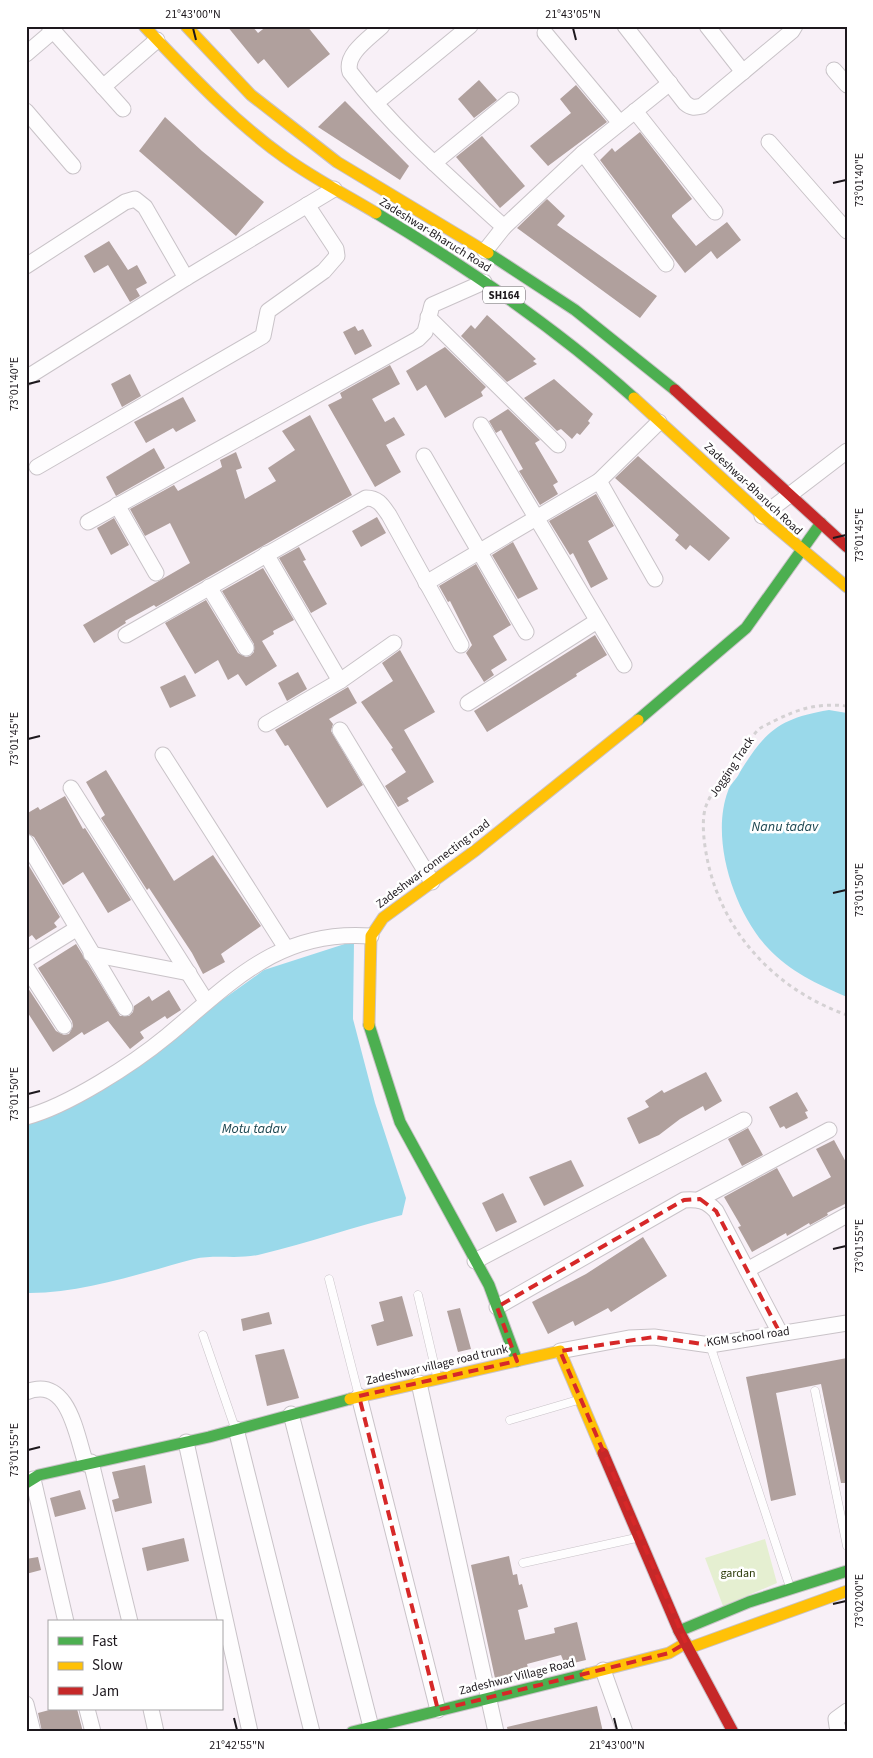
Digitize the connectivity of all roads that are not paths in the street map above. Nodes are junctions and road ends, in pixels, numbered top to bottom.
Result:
1 (144, 26) edge
2 (382, 26) edge
3 (470, 26) edge
4 (625, 26) edge
5 (707, 26) edge
6 (795, 26) edge
7 (51, 29) edge
8 (545, 33) dead end
9 (157, 40) junction
10 (182, 40) edge
11 (26, 54) edge
12 (834, 70) dead end
13 (743, 72) junction
14 (670, 83) junction
15 (847, 85) edge
16 (103, 87) junction
17 (511, 100) dead end
18 (376, 103) junction
19 (123, 109) dead end
20 (26, 111) edge
21 (635, 111) junction
22 (620, 123) junction
23 (768, 142) dead end
24 (583, 153) junction
25 (434, 163) junction
26 (73, 166) dead end
27 (334, 189) junction
28 (307, 206) junction
29 (715, 212) dead end
30 (504, 227) junction
31 (847, 231) edge
32 (485, 251) junction
33 (666, 264) dead end
34 (26, 266) edge
35 (186, 278) junction
36 (484, 282) junction
37 (428, 317) junction
38 (26, 378) edge
39 (659, 422) junction
40 (481, 425) dead end
41 (558, 445) dead end
42 (847, 451) edge
43 (424, 456) dead end
44 (37, 467) dead end
45 (599, 481) junction
46 (789, 494) junction
47 (117, 506) junction
48 (762, 516) junction
49 (535, 519) junction
50 (88, 522) dead end
51 (821, 523) junction
52 (843, 538) edge
53 (800, 552) junction
54 (480, 553) junction
55 (266, 554) junction
56 (156, 573) dead end
57 (655, 579) dead end
58 (426, 583) junction
59 (209, 587) junction
60 (847, 587) edge
61 (597, 620) junction
62 (526, 632) dead end
63 (126, 634) dead end
64 (394, 643) dead end
65 (461, 644) dead end
66 (246, 648) dead end
67 (624, 665) dead end
68 (340, 681) junction
69 (468, 703) dead end
70 (266, 724) dead end
71 (340, 730) dead end
72 (163, 755) dead end
73 (71, 788) dead end
74 (26, 842) edge
75 (432, 882) junction
76 (76, 929) junction
77 (371, 936) junction
78 (286, 948) junction
79 (91, 954) junction
80 (26, 960) edge
81 (26, 967) edge
82 (188, 973) junction
83 (206, 1001) junction
84 (124, 1008) dead end
85 (64, 1026) dead end
86 (26, 1117) edge
87 (744, 1120) dead end
88 (829, 1130) dead end
89 (700, 1199) junction
90 (847, 1215) edge
91 (475, 1261) junction
92 (747, 1270) junction
93 (329, 1279) dead end
94 (418, 1295) dead end
95 (497, 1307) junction
96 (847, 1323) edge
97 (780, 1333) junction
98 (204, 1335) dead end
99 (710, 1345) junction
100 (560, 1351) junction
101 (517, 1361) junction
102 (438, 1378) junction
103 (419, 1383) junction
104 (815, 1391) dead end
105 (26, 1392) edge
106 (359, 1396) junction
107 (581, 1399) junction
108 (291, 1414) junction
109 (510, 1420) dead end
110 (236, 1429) junction
111 (186, 1442) junction
112 (88, 1463) junction
113 (30, 1481) edge
114 (640, 1536) junction
115 (847, 1546) edge
116 (523, 1563) dead end
117 (847, 1571) edge
118 (791, 1589) junction
119 (847, 1591) edge
120 (65, 1620) edge
121 (129, 1620) edge
122 (679, 1631) junction
123 (688, 1646) junction
124 (603, 1670) junction
125 (488, 1698) junction
126 (26, 1704) edge
127 (87, 1710) edge
128 (151, 1710) edge
129 (438, 1710) junction
130 (847, 1711) edge
131 (405, 1725) edge
132 (371, 1727) junction
133 (33, 1732) edge
134 (93, 1732) edge
135 (156, 1732) edge
136 (250, 1732) edge
137 (312, 1732) edge
138 (352, 1732) edge
139 (496, 1732) edge
140 (625, 1732) edge
141 (733, 1732) edge
142 (840, 1732) edge

1 - 9 street, Zadeshwar-Bharuch Road / SH164
2 - 18 street
3 - 18 street
4 - 14 street
5 - 13 street
6 - 13 street
7 - 11 street
7 - 16 street
8 - 22 street
9 - 10 street, Zadeshwar-Bharuch Road / SH164
9 - 16 street
10 - 27 street, Zadeshwar-Bharuch Road / SH164
10 - 32 street, Zadeshwar-Bharuch Road / SH164
12 - 15 street
13 - 14 street
14 - 21 street
16 - 19 street
17 - 25 street
18 - 25 street
20 - 26 street
21 - 22 street
21 - 29 street
22 - 24 street
23 - 31 street
24 - 30 street
24 - 33 street
25 - 30 street
27 - 28 street
27 - 36 street, Zadeshwar-Bharuch Road / SH164
28 - 35 street
28 - 44 street
30 - 32 street
32 - 46 street, Zadeshwar-Bharuch Road / SH164
34 - 35 street
35 - 38 street
36 - 37 street
36 - 39 street, Zadeshwar-Bharuch Road / SH164
37 - 41 street
37 - 47 street
39 - 45 street
39 - 48 street, Zadeshwar-Bharuch Road / SH164
40 - 49 street
42 - 46 street
43 - 54 street
45 - 49 street
45 - 57 street
46 - 48 street
46 - 51 street, Zadeshwar-Bharuch Road / SH164
47 - 50 street
47 - 56 street
48 - 53 street, Zadeshwar-Bharuch Road / SH164
49 - 54 street
49 - 61 street
51 - 52 street, Zadeshwar-Bharuch Road / SH164
51 - 53 street, Zadeshwar connecting road
53 - 60 street, Zadeshwar-Bharuch Road / SH164
53 - 75 street, Zadeshwar connecting road
54 - 58 street
54 - 62 street
55 - 58 street
55 - 59 street
55 - 68 street
58 - 65 street
59 - 63 street
59 - 66 street
61 - 67 street
61 - 69 street
64 - 68 street
68 - 70 street
71 - 75 street
72 - 78 street
73 - 82 street
74 - 76 street
75 - 77 street, Zadeshwar connecting road
76 - 79 street
76 - 80 street
77 - 78 street
77 - 91 street
78 - 83 street
79 - 82 street
79 - 84 street
81 - 85 street
82 - 83 street
83 - 86 street
87 - 91 street
88 - 89 street
89 - 92 street
89 - 95 street
90 - 92 street
91 - 95 street
92 - 97 street
93 - 106 lane
94 - 102 lane
95 - 101 street
96 - 97 street, KGM school road
97 - 99 street, KGM school road
98 - 110 lane
99 - 100 street, KGM school road
99 - 118 lane
100 - 101 street, Zadeshwar village road trunk
100 - 107 street
101 - 102 street, Zadeshwar village road trunk
102 - 103 street, Zadeshwar village road trunk
103 - 106 street, Zadeshwar village road trunk
103 - 125 street
104 - 115 lane
105 - 112 street
106 - 108 street, Zadeshwar village road trunk
106 - 129 street
107 - 109 lane
107 - 114 street
108 - 110 street, Zadeshwar village road trunk
108 - 132 street
110 - 111 street, Zadeshwar village road trunk
110 - 137 street
111 - 112 street, Zadeshwar village road trunk
111 - 136 street
112 - 113 street, Zadeshwar village road trunk
112 - 121 street
113 - 120 street
114 - 116 lane
114 - 122 street
117 - 118 street
118 - 122 street
119 - 123 street, Zadeshwar Village Road
122 - 123 street
123 - 124 street, Zadeshwar Village Road
123 - 141 street
124 - 125 street, Zadeshwar Village Road
124 - 140 street
125 - 129 street, Zadeshwar Village Road
125 - 139 street
126 - 133 street
127 - 134 street
128 - 135 street
129 - 131 street, Zadeshwar Village Road
130 - 142 street
131 - 132 street, Zadeshwar Village Road
132 - 138 street, Zadeshwar Village Road

